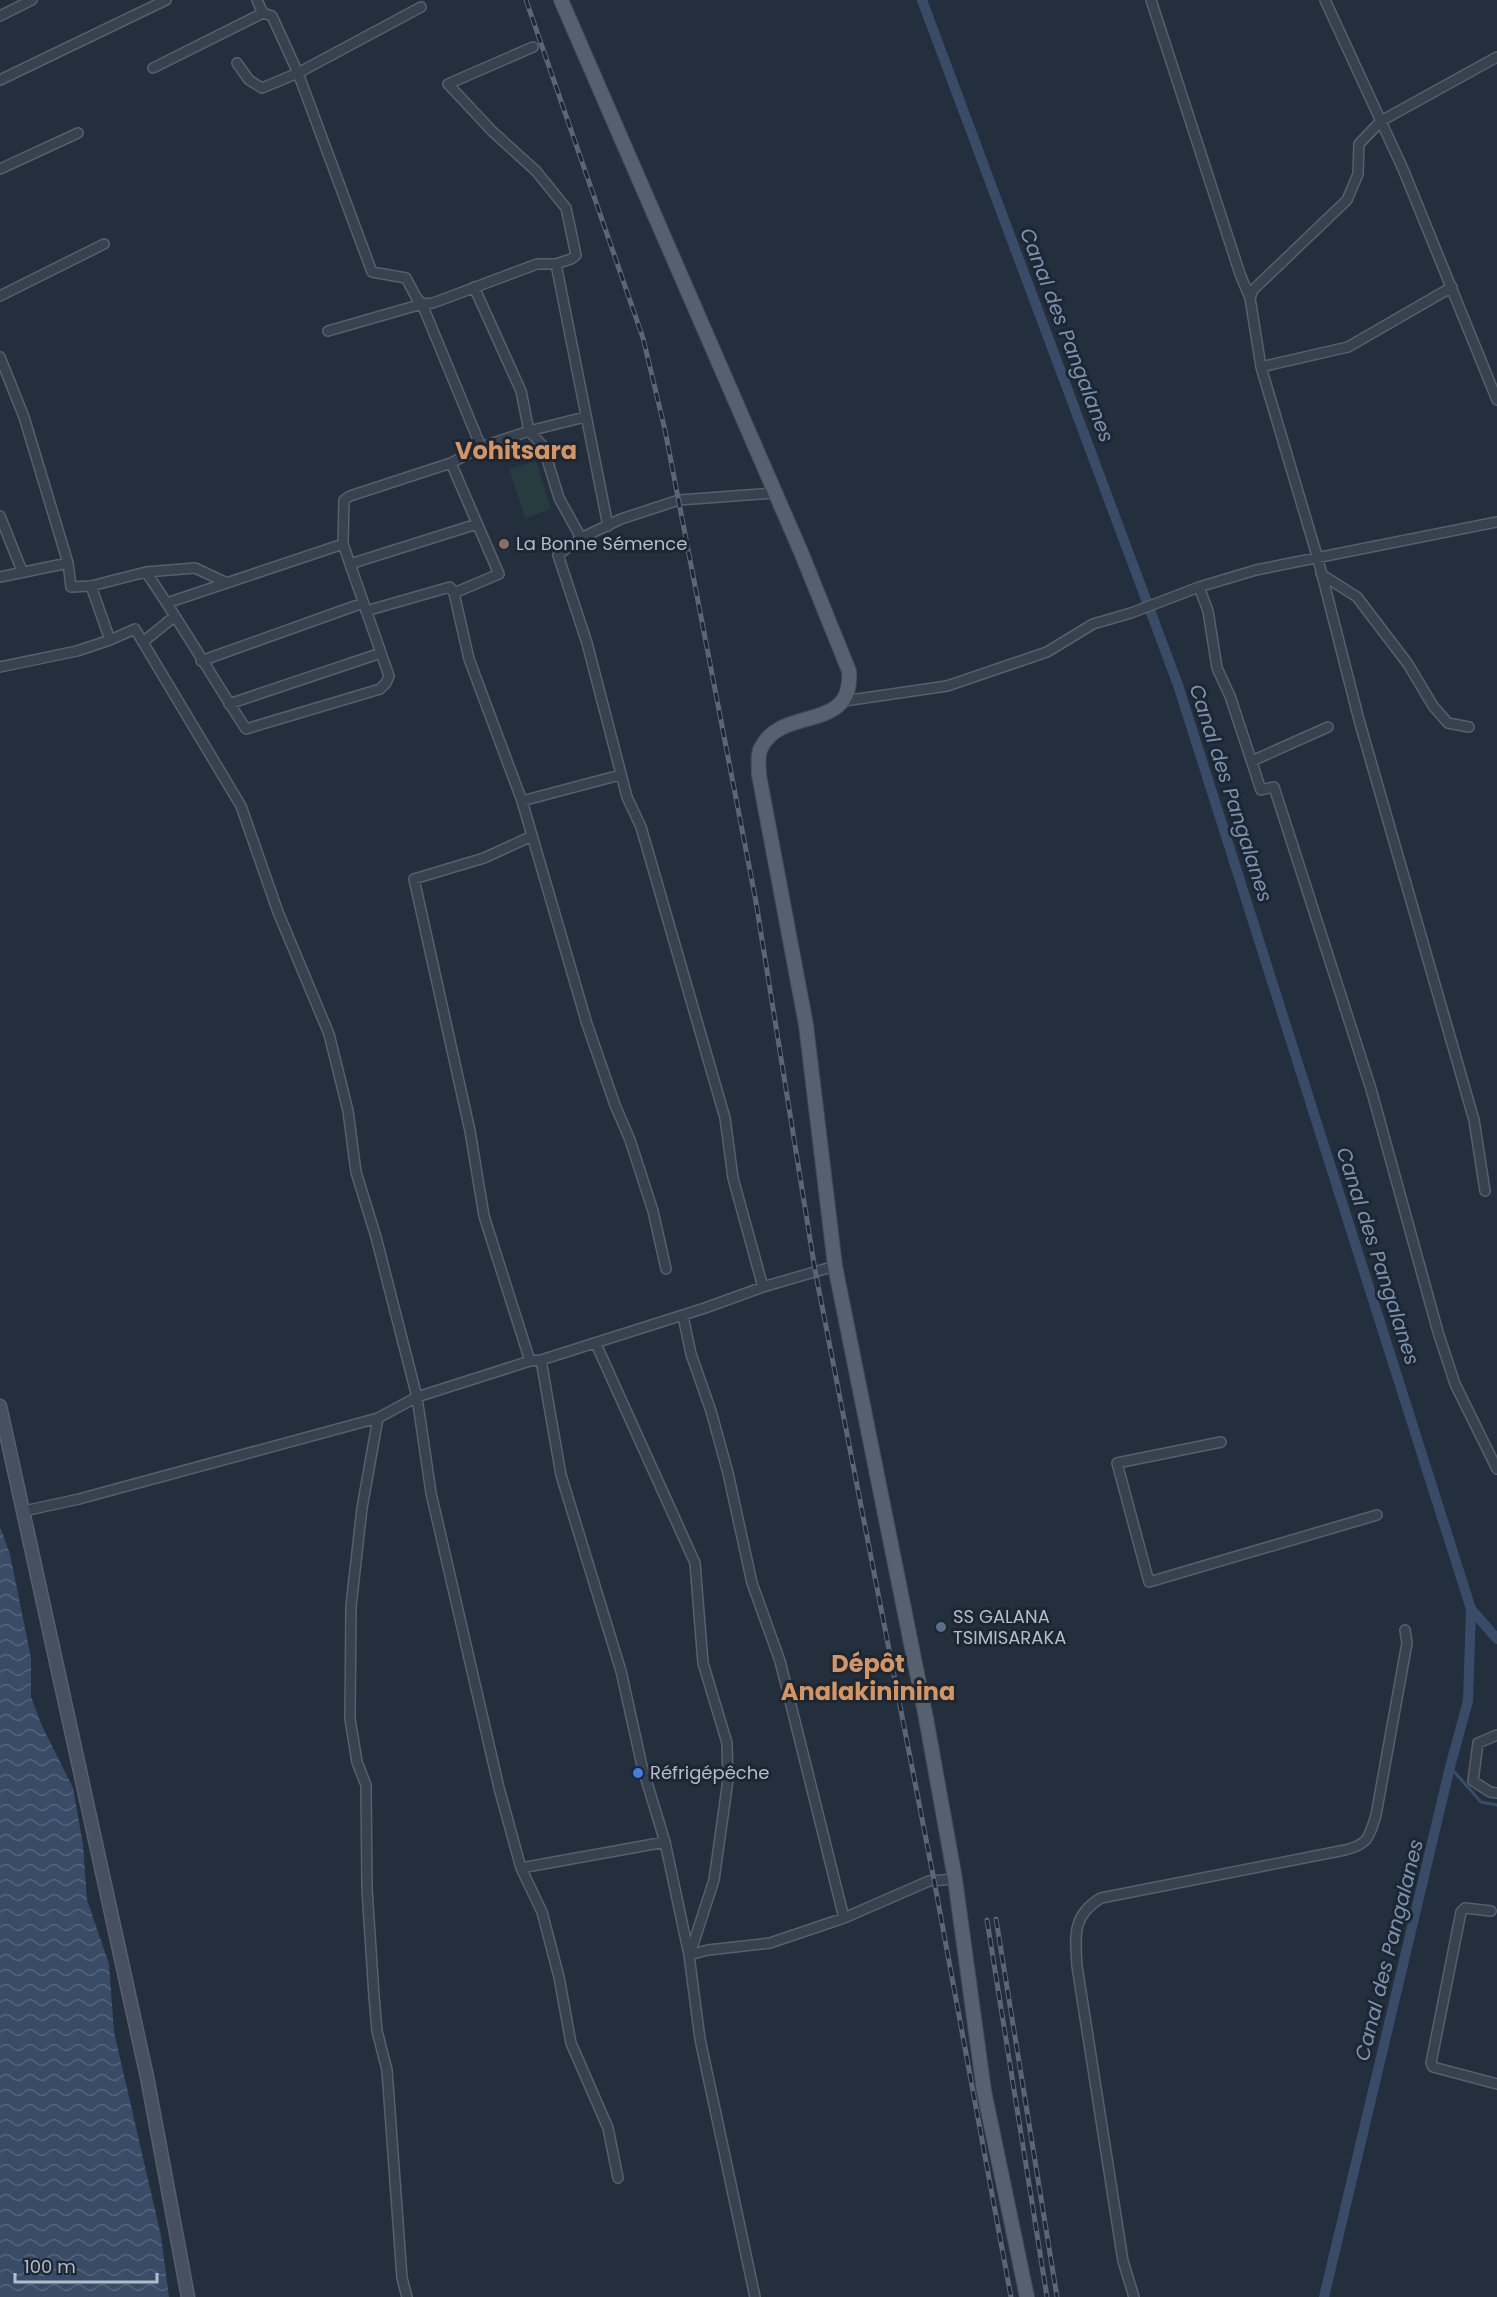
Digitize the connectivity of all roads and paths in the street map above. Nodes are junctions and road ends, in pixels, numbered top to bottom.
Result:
1 (32, 0) edge
2 (166, 0) edge
3 (257, 0) edge
4 (561, 0) edge
5 (1151, 0) edge
6 (1325, 0) edge
7 (421, 7) dead end
8 (263, 14) junction
9 (0, 16) edge
10 (533, 47) dead end
11 (1497, 57) edge
12 (237, 63) dead end
13 (153, 68) dead end
14 (298, 73) junction
15 (0, 80) edge
16 (1381, 121) junction
17 (78, 133) dead end
18 (0, 169) edge
19 (104, 244) dead end
20 (556, 264) junction
21 (474, 287) junction
22 (1452, 287) junction
23 (0, 296) edge
24 (1250, 298) junction
25 (422, 304) junction
26 (328, 331) dead end
27 (0, 357) edge
28 (1261, 367) junction
29 (1497, 400) edge
30 (585, 417) junction
31 (529, 431) junction
32 (481, 447) junction
33 (451, 463) junction
34 (774, 493) junction
35 (0, 516) edge
36 (1497, 522) edge
37 (477, 524) junction
38 (608, 526) junction
39 (581, 538) junction
40 (343, 544) junction
41 (1318, 559) junction
42 (68, 563) junction
43 (350, 564) junction
44 (22, 571) junction
45 (146, 572) junction
46 (1321, 574) junction
47 (0, 577) edge
48 (227, 583) junction
49 (91, 586) junction
50 (1199, 587) junction
51 (454, 593) junction
52 (167, 603) junction
53 (364, 607) junction
54 (175, 616) junction
55 (110, 640) junction
56 (143, 642) junction
57 (381, 653) junction
58 (201, 661) junction
59 (0, 667) edge
60 (844, 701) junction
61 (229, 704) junction
62 (1328, 727) dead end
63 (1469, 727) dead end
64 (1252, 762) junction
65 (620, 775) junction
66 (522, 801) junction
67 (532, 836) junction
68 (1485, 1191) dead end
69 (835, 1266) junction
70 (666, 1269) dead end
71 (763, 1287) junction
72 (682, 1316) junction
73 (596, 1344) junction
74 (541, 1360) junction
75 (530, 1361) junction
76 (417, 1397) junction
77 (0, 1406) edge
78 (378, 1418) junction
79 (1221, 1442) dead end
80 (1497, 1469) edge
81 (24, 1511) junction
82 (1377, 1515) dead end
83 (1405, 1630) dead end
84 (1497, 1735) edge
85 (1497, 1793) edge
86 (665, 1842) junction
87 (521, 1868) junction
88 (955, 1879) junction
89 (1491, 1911) dead end
90 (844, 1918) junction
91 (689, 1955) junction
92 (1497, 2084) edge
93 (618, 2178) dead end
94 (188, 2297) edge
95 (406, 2297) edge
96 (755, 2297) edge
97 (1027, 2297) edge
98 (1134, 2297) edge

1 - 9 street
2 - 15 street
3 - 8 street
4 - 34 main road
5 - 24 street
6 - 16 street
7 - 14 street
8 - 13 street
8 - 14 street
10 - 20 street
11 - 16 street
12 - 14 street
14 - 25 street
16 - 22 street
16 - 24 street
17 - 18 street
19 - 23 street
20 - 21 street
20 - 30 street
21 - 25 street
21 - 31 street
22 - 28 street
22 - 29 street
24 - 28 street
25 - 26 street
25 - 32 street
27 - 42 street
28 - 41 street
30 - 31 street
30 - 38 street
31 - 32 street
31 - 39 street
32 - 33 street
33 - 37 street
33 - 40 street
34 - 38 street
34 - 60 main road
35 - 44 street
36 - 41 street
37 - 43 street
37 - 51 street
38 - 39 street
39 - 65 street
40 - 43 street
40 - 48 street
41 - 46 street
41 - 50 street
42 - 44 street
42 - 49 street
43 - 53 street
44 - 47 street
45 - 48 street
45 - 49 street
45 - 52 street
46 - 63 street
46 - 68 street
48 - 52 street
49 - 55 street
50 - 60 street
50 - 64 street
51 - 53 street
51 - 66 street
52 - 54 street
53 - 57 street
53 - 58 street
54 - 56 street
54 - 58 street
55 - 56 street
55 - 59 street
56 - 76 street
57 - 61 street
57 - 61 street
58 - 61 street
60 - 69 main road
62 - 64 street
64 - 80 street
65 - 66 street
65 - 71 street
66 - 67 street
67 - 70 street
67 - 75 street
69 - 71 street
69 - 88 main road
71 - 72 street
72 - 73 street
72 - 90 street
73 - 74 street
73 - 91 street
74 - 75 street
74 - 86 street
75 - 76 street
76 - 78 street
76 - 87 street
77 - 81 main road
78 - 81 street
78 - 95 street
79 - 82 street
81 - 94 main road
83 - 98 street
84 - 85 street
86 - 87 street
86 - 91 street
87 - 93 street
88 - 90 street
88 - 97 main road
89 - 92 street
90 - 91 street
91 - 96 street

